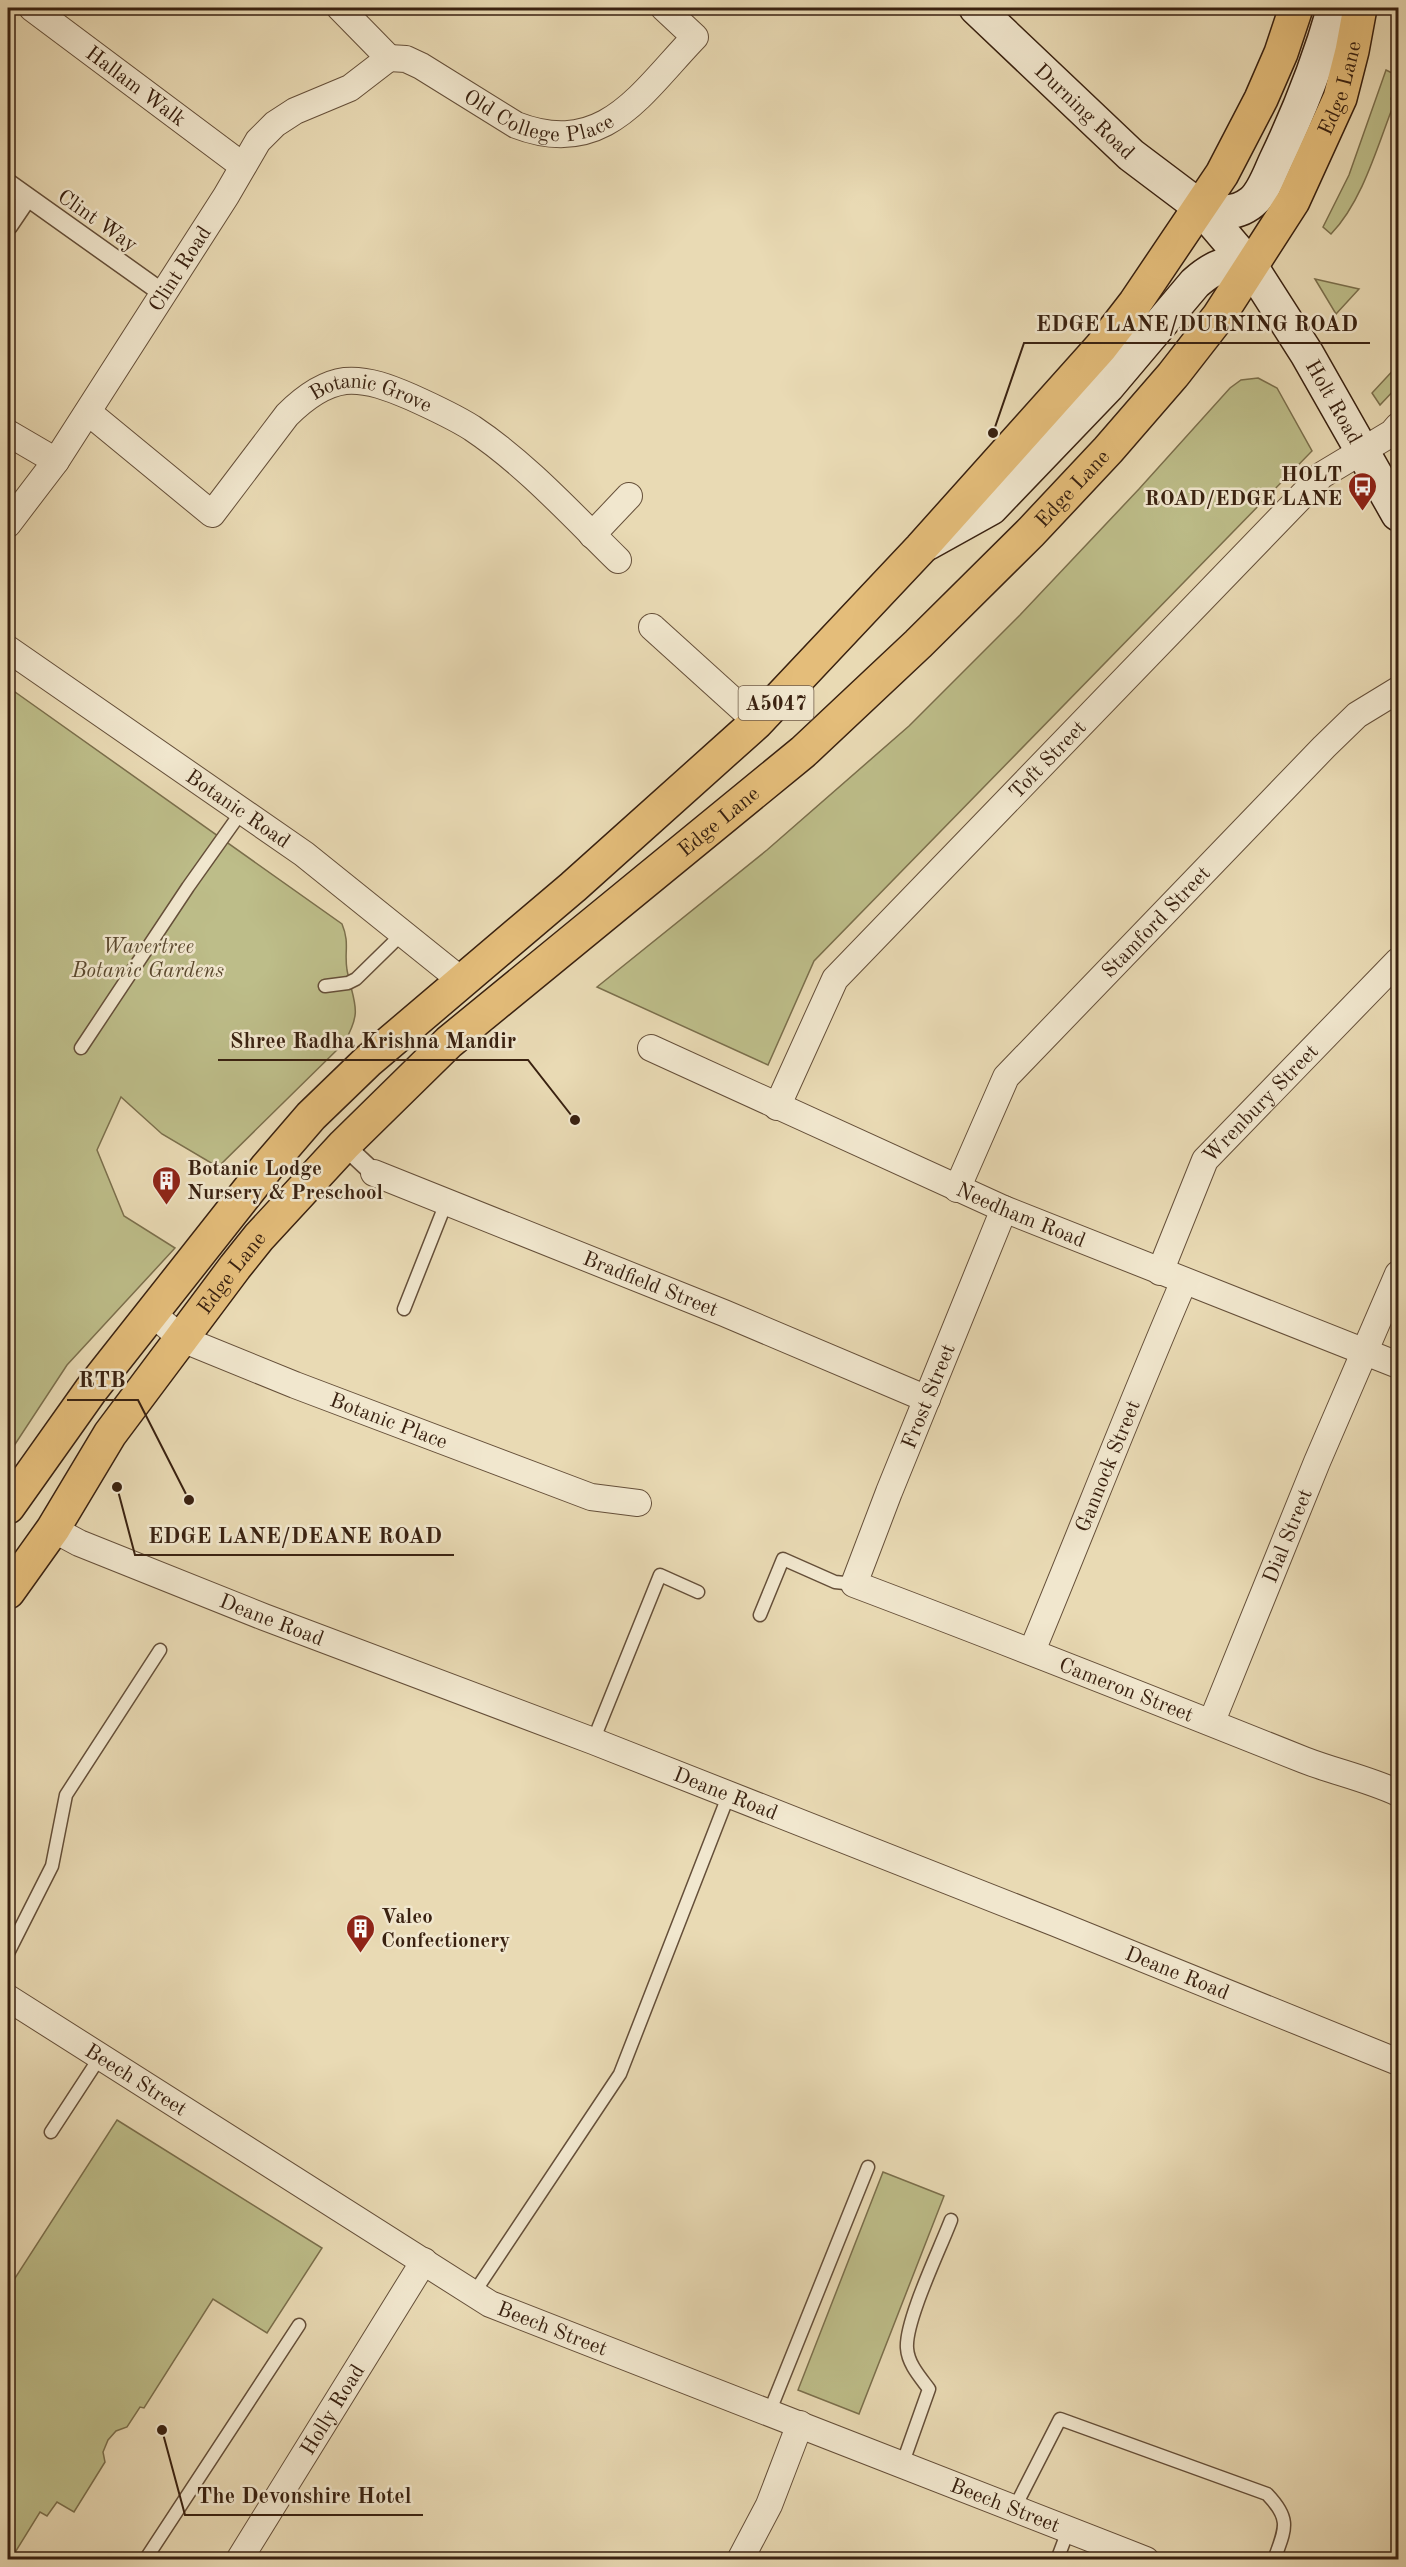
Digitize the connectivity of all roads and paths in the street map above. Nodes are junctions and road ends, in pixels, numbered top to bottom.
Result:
1 (32, 8) edge
2 (340, 8) edge
3 (664, 8) edge
4 (1296, 8) edge
5 (1334, 8) edge
6 (1360, 8) edge
7 (988, 11) edge
8 (390, 58) junction
9 (243, 166) junction
10 (8, 183) edge
11 (27, 198) junction
12 (1200, 207) junction
13 (8, 226) edge
14 (1251, 268) junction
15 (164, 294) junction
16 (88, 412) junction
17 (1398, 426) edge
18 (8, 433) edge
19 (1364, 451) junction
20 (56, 461) junction
21 (629, 496) dead end
22 (1398, 514) edge
23 (8, 524) edge
24 (592, 535) junction
25 (921, 548) junction
26 (618, 560) dead end
27 (652, 627) dead end
28 (8, 649) edge
29 (1398, 690) edge
30 (757, 722) junction
31 (242, 811) junction
32 (403, 933) junction
33 (1398, 961) edge
34 (462, 981) junction
35 (325, 986) dead end
36 (81, 1048) dead end
37 (651, 1048) dead end
38 (777, 1107) junction
39 (344, 1145) junction
40 (374, 1173) joint
41 (957, 1189) junction
42 (446, 1203) junction
43 (1004, 1209) junction
44 (1398, 1274) edge
45 (1172, 1277) junction
46 (404, 1310) dead end
47 (152, 1313) junction
48 (182, 1339) junction
49 (1365, 1352) junction
50 (1398, 1365) edge
51 (927, 1399) junction
52 (638, 1503) dead end
53 (8, 1507) edge
54 (53, 1529) junction
55 (854, 1584) junction
56 (8, 1592) edge
57 (698, 1592) dead end
58 (760, 1615) dead end
59 (160, 1650) dead end
60 (1032, 1651) junction
61 (1212, 1721) junction
62 (593, 1741) junction
63 (1397, 1787) edge
64 (729, 1794) junction
65 (8, 1953) edge
66 (8, 1998) edge
67 (100, 2057) junction
68 (1398, 2062) edge
69 (51, 2132) dead end
70 (868, 2167) dead end
71 (951, 2220) dead end
72 (424, 2260) junction
73 (474, 2293) junction
74 (299, 2325) dead end
75 (770, 2413) junction
76 (800, 2424) junction
77 (902, 2464) junction
78 (1015, 2507) junction
79 (1069, 2528) junction
80 (145, 2559) edge
81 (239, 2559) edge
82 (740, 2559) edge
83 (1057, 2559) edge
84 (1146, 2559) edge
85 (1274, 2559) edge

1 - 9 street, Hallam Walk
2 - 8 street
3 - 8 street, Old College Place
4 - 12 highway, Edge Lane / A5047
5 - 12 main road
6 - 14 highway, Edge Lane / A5047
7 - 12 main road, Durning Road
8 - 9 street, Clint Road
9 - 15 street, Clint Road
10 - 11 street, Clint Way
11 - 13 street
11 - 15 street, Clint Way
12 - 14 main road, Holt Road
12 - 25 highway, Edge Lane / A5047
14 - 19 main road, Holt Road
14 - 25 main road
14 - 39 highway, Edge Lane / A5047
15 - 16 street, Clint Road
16 - 20 street, Clint Road
16 - 24 street, Botanic Grove
17 - 19 street, Toft Street
18 - 20 street
19 - 22 main road, Holt Road
19 - 38 street, Toft Street
20 - 23 street, Clint Road
21 - 24 street
24 - 26 street, Botanic Grove
25 - 30 highway, Edge Lane / A5047
27 - 30 street
28 - 31 street, Botanic Road
29 - 41 street, Stamford Street
30 - 34 highway, Edge Lane / A5047
31 - 32 street, Botanic Road
31 - 36 lane
32 - 34 street, Botanic Road
32 - 35 lane
33 - 45 street, Wrenbury Street
34 - 47 highway, Edge Lane / A5047
37 - 38 street, Needham Road
38 - 41 street, Needham Road
39 - 40 street
39 - 48 highway, Edge Lane / A5047
40 - 42 street, Bradfield Street
41 - 43 street, Needham Road
42 - 46 lane
42 - 51 street, Bradfield Street
43 - 45 street, Needham Road
43 - 51 street, Frost Street
44 - 49 street, Dial Street
45 - 49 street, Needham Road
45 - 60 street, Gannock Street
47 - 48 street, Botanic Place
47 - 53 highway, Edge Lane / A5047
48 - 52 street, Botanic Place
48 - 54 highway, Edge Lane / A5047
49 - 50 street, Needham Road
49 - 61 street, Dial Street
51 - 55 street, Frost Street
54 - 56 highway, Edge Lane / A5047
54 - 62 street, Deane Road
55 - 58 lane
55 - 60 street, Cameron Street
57 - 62 lane
59 - 65 lane
60 - 61 street, Cameron Street
61 - 63 street, Cameron Street
62 - 64 street, Deane Road
64 - 68 street, Deane Road
64 - 73 lane
66 - 67 street, Beech Street
67 - 69 lane
67 - 72 street, Beech Street
70 - 75 lane
71 - 77 lane
72 - 73 street, Beech Street
72 - 81 street, Holly Road
73 - 75 street, Beech Street
74 - 80 lane
75 - 76 street, Beech Street
76 - 77 street, Beech Street
76 - 82 street
77 - 78 street, Beech Street
78 - 79 street, Beech Street
78 - 85 lane
79 - 83 lane
79 - 84 street, Beech Street

